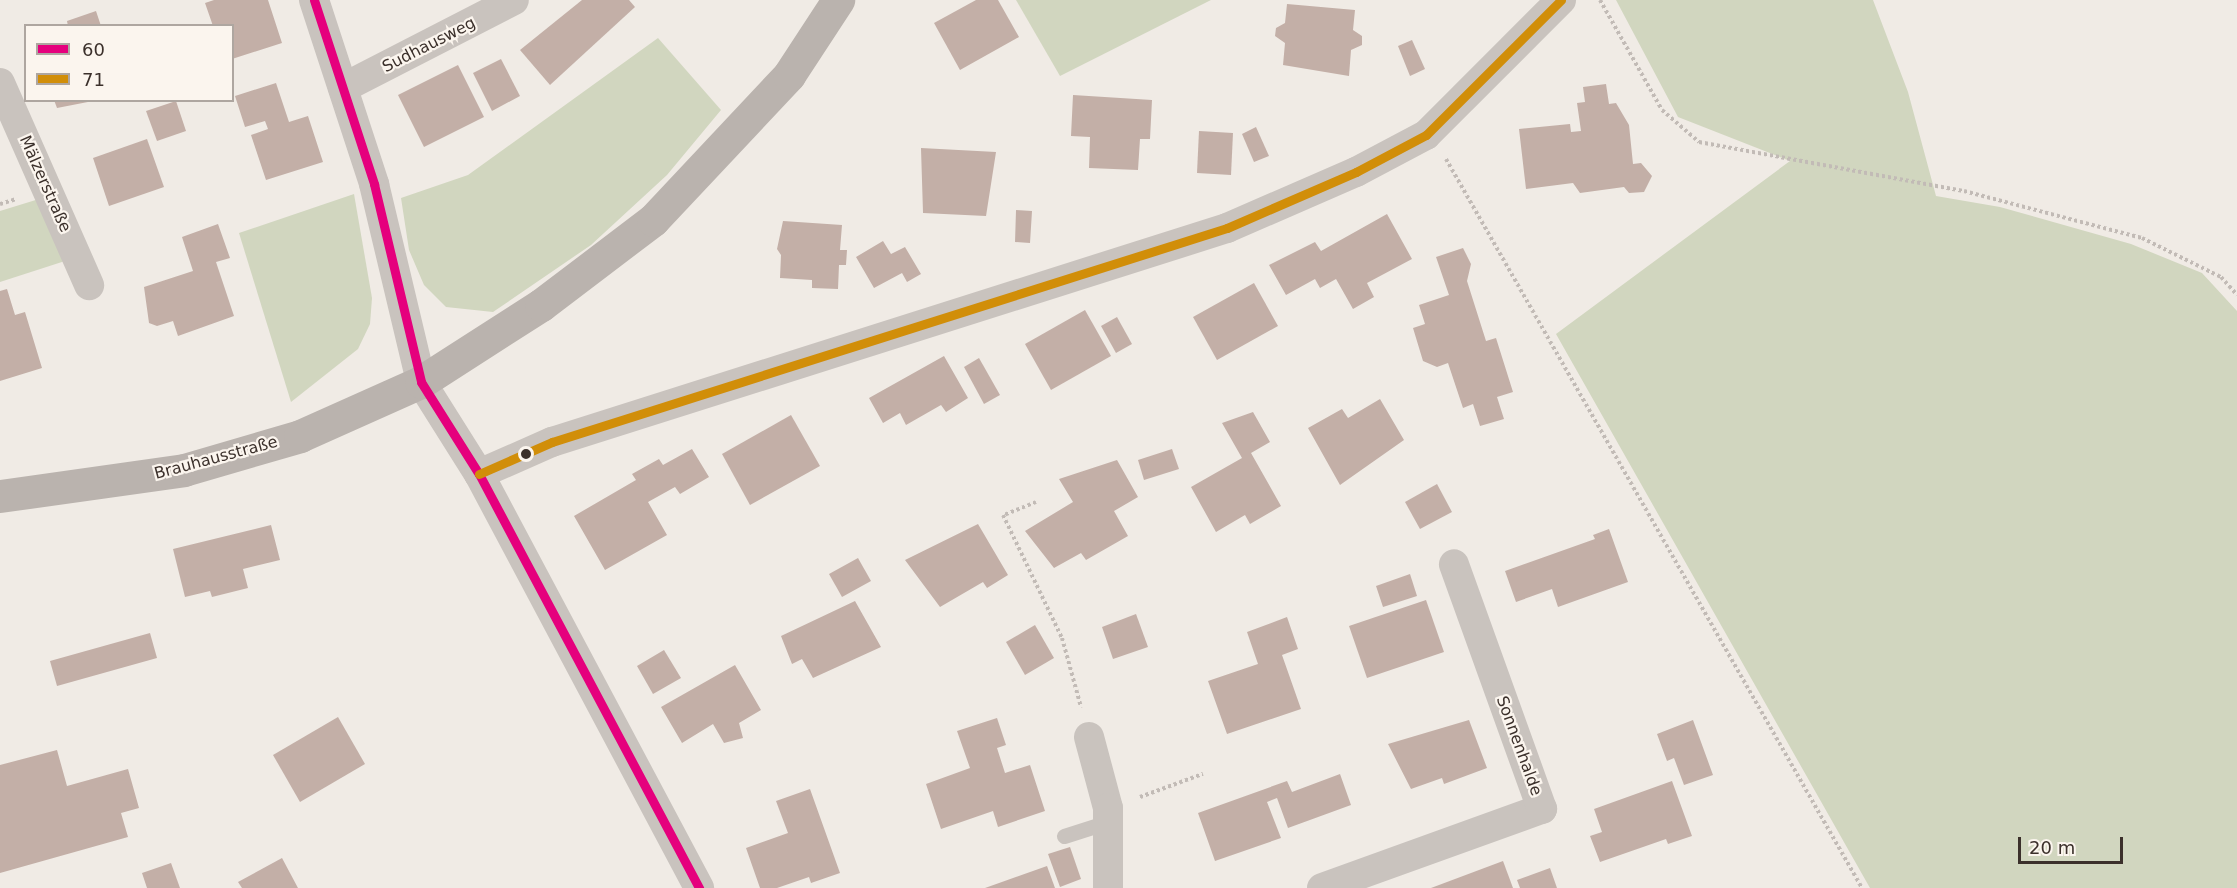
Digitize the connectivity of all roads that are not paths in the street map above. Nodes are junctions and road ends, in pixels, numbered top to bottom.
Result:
1 (314, 0) edge
2 (514, 0) edge
3 (838, 0) edge
4 (1561, 0) edge
5 (0, 83) edge
6 (343, 88) junction
7 (89, 285) dead end
8 (421, 382) junction
9 (479, 474) junction
10 (0, 496) edge
11 (1454, 564) dead end
12 (1089, 737) road end
13 (1108, 815) junction
14 (1064, 836) dead end
15 (699, 888) edge
16 (1108, 888) edge
17 (1322, 888) edge

1 - 6 street
2 - 6 street, Sudhausweg
3 - 8 street, Brauhausstraße
4 - 9 street
5 - 7 street, Mälzerstraße
6 - 8 street
8 - 9 street
8 - 10 street, Brauhausstraße
9 - 15 street
11 - 17 street, Sonnenhalde
12 - 13 street
13 - 14 lane
13 - 16 street

